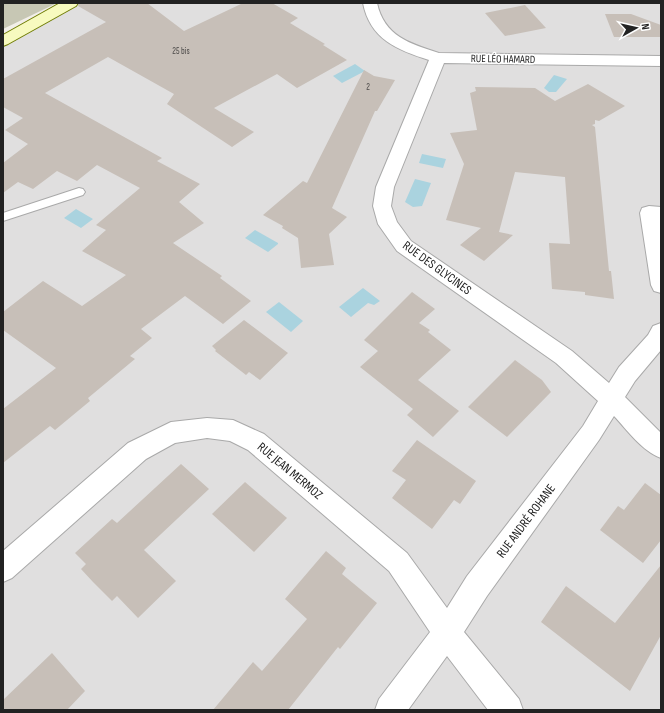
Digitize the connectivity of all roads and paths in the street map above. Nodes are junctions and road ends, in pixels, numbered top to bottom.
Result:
1 (71, 3) edge
2 (370, 3) edge
3 (3, 41) edge
4 (438, 58) junction
5 (661, 61) edge
6 (79, 192) dead end
7 (655, 213) edge
8 (3, 217) edge
9 (661, 285) edge
10 (661, 332) edge
11 (612, 400) junction
12 (661, 447) edge
13 (3, 569) edge
14 (447, 633) junction
15 (390, 710) edge
16 (508, 710) edge

1 - 3 main road
2 - 4 street, RUE LÉO HAMARD
4 - 5 street, RUE LÉO HAMARD
4 - 11 street, RUE DES GLYCINES
6 - 8 lane
7 - 9 street
10 - 11 street, RUE ANDRÉ ROHANE
11 - 12 street, RUE DES GLYCINES
11 - 14 street, RUE ANDRÉ ROHANE
13 - 14 street, RUE JEAN MERMOZ
14 - 15 street, RUE ANDRÉ ROHANE
14 - 16 street, RUE JEAN MERMOZ

